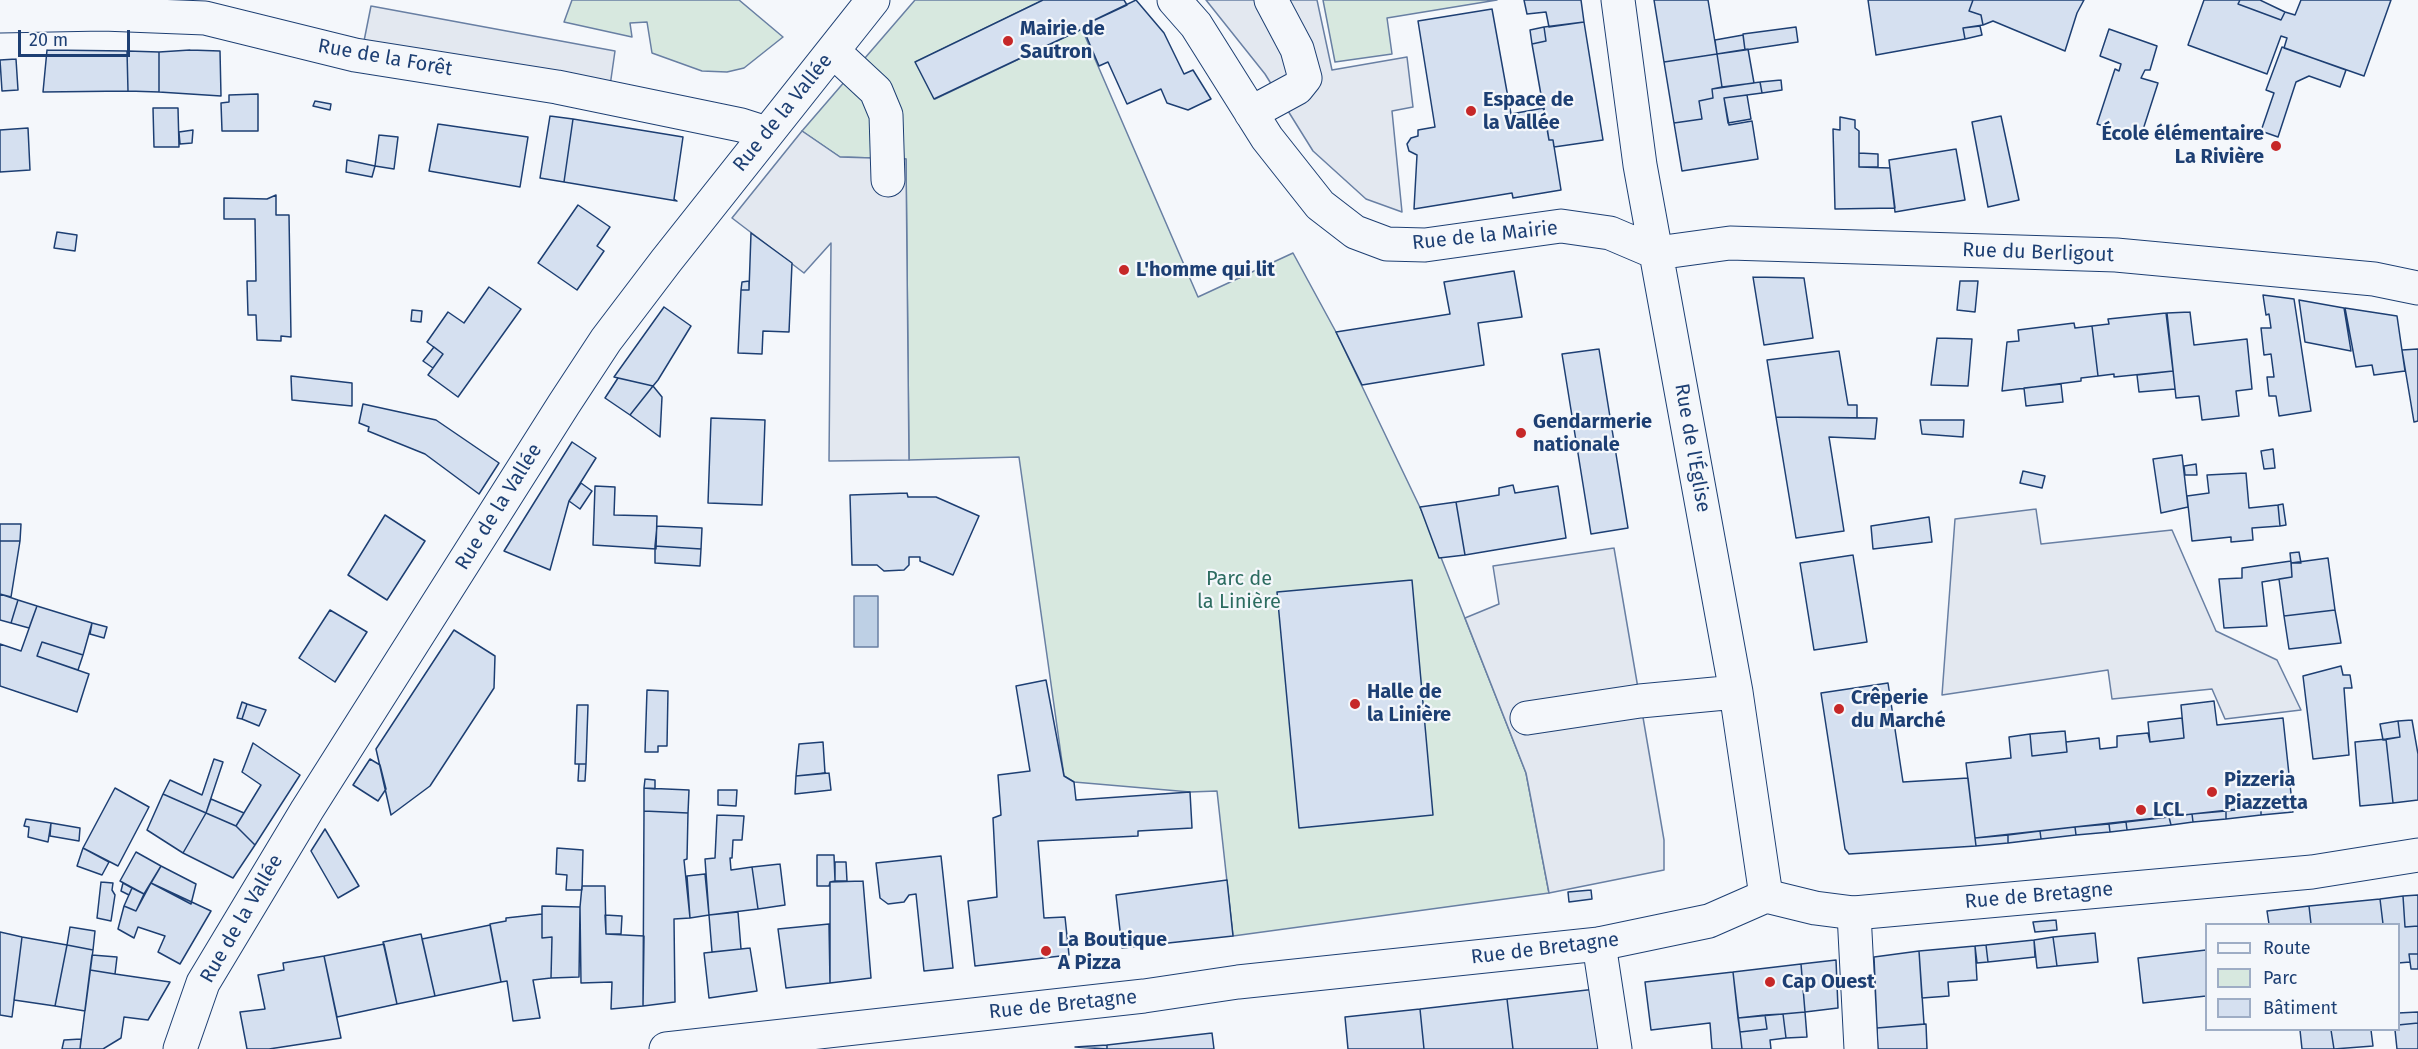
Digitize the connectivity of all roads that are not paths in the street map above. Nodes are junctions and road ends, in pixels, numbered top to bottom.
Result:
1 (873, 0) edge
2 (1174, 0) edge
3 (1271, 0) edge
4 (1618, 0) edge
5 (71, 7) edge
6 (0, 16) edge
7 (833, 51) junction
8 (1251, 113) junction
9 (766, 133) junction
10 (888, 180) dead end
11 (1657, 253) junction
12 (2418, 288) edge
13 (1736, 692) junction
14 (1527, 718) dead end
15 (2418, 855) edge
16 (1766, 896) junction
17 (1854, 913) junction
18 (1599, 944) junction
19 (180, 1049) edge
20 (666, 1049) edge
21 (1615, 1049) edge
22 (1861, 1049) edge

1 - 7 street, Rue de la Vallée
2 - 8 street, Rue de la Mairie
3 - 8 street
4 - 11 street, Rue de l'Église
5 - 6 street, Rue de la Forêt
5 - 9 street, Rue de la Forêt
7 - 9 street, Rue de la Vallée
7 - 10 street
8 - 11 street, Rue de la Mairie
9 - 19 street, Rue de la Vallée
11 - 12 street, Rue du Berligout
11 - 13 street, Rue de l'Église
13 - 14 street
13 - 16 street, Rue de l'Église
15 - 17 street, Rue de Bretagne
16 - 17 street, Rue de Bretagne
16 - 18 street, Rue de Bretagne
17 - 22 street
18 - 20 street, Rue de Bretagne
18 - 21 street

